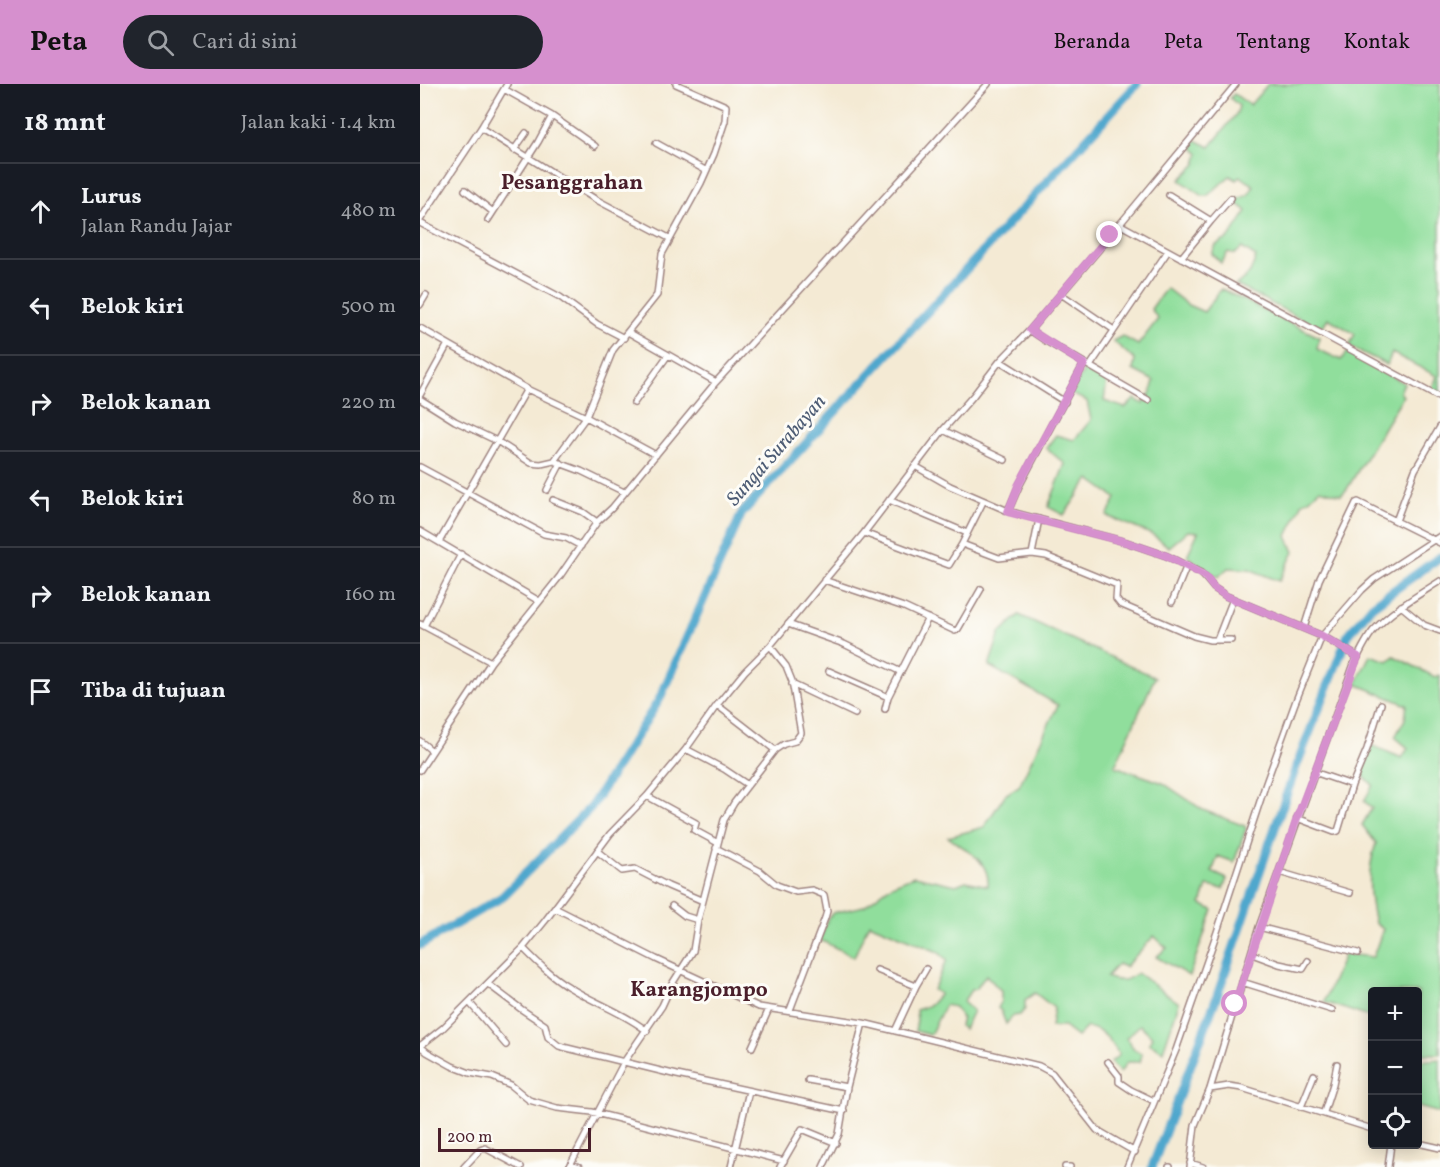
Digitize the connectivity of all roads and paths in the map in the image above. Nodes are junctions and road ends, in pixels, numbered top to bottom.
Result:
1 (676, 84) edge
2 (988, 84) edge
3 (1236, 84) edge
4 (506, 86) edge
5 (552, 116) junction
6 (481, 128) junction
7 (526, 133) dead end
8 (657, 143) dead end
9 (595, 146) dead end
10 (514, 150) junction
11 (527, 158) junction
12 (705, 170) junction
13 (465, 190) dead end
14 (1170, 195) dead end
15 (1231, 198) dead end
16 (493, 212) junction
17 (488, 220) dead end
18 (420, 221) edge
19 (1211, 221) junction
20 (1121, 225) junction
21 (669, 238) junction
22 (1168, 251) junction
23 (1181, 258) junction
24 (1061, 294) junction
25 (426, 295) dead end
26 (420, 305) edge
27 (420, 328) edge
28 (1030, 330) junction
29 (1114, 330) junction
30 (626, 335) junction
31 (448, 344) junction
32 (668, 355) junction
33 (1002, 363) junction
34 (1087, 365) junction
35 (716, 382) junction
36 (527, 389) junction
37 (420, 397) edge
38 (1440, 398) edge
39 (1148, 400) dead end
40 (1065, 402) junction
41 (634, 403) dead end
42 (586, 417) junction
43 (1440, 427) edge
44 (945, 431) junction
45 (495, 441) junction
46 (656, 455) junction
47 (1005, 460) dead end
48 (554, 461) junction
49 (561, 463) junction
50 (420, 467) edge
51 (916, 468) junction
52 (466, 490) junction
53 (547, 490) dead end
54 (624, 492) junction
55 (553, 500) dead end
56 (891, 501) junction
57 (983, 502) junction
58 (1008, 512) junction
59 (1039, 519) junction
60 (1396, 521) junction
61 (597, 522) junction
62 (420, 531) edge
63 (867, 533) junction
64 (967, 533) junction
65 (1438, 540) edge
66 (439, 542) junction
67 (962, 544) junction
68 (581, 546) junction
69 (461, 554) junction
70 (1032, 554) junction
71 (1187, 565) junction
72 (824, 580) junction
73 (1440, 581) edge
74 (981, 589) dead end
75 (1233, 599) junction
76 (539, 601) junction
77 (1172, 602) dead end
78 (1401, 606) junction
79 (928, 618) junction
80 (788, 624) junction
81 (422, 625) edge
82 (1304, 628) junction
83 (1440, 630) edge
84 (1325, 638) junction
85 (1217, 640) junction
86 (1231, 640) dead end
87 (771, 646) junction
88 (1355, 655) junction
89 (491, 662) junction
90 (829, 671) dead end
91 (901, 672) junction
92 (792, 684) junction
93 (888, 697) junction
94 (1381, 704) dead end
95 (717, 705) junction
96 (885, 709) dead end
97 (855, 714) dead end
98 (420, 741) edge
99 (686, 749) junction
100 (775, 750) junction
101 (432, 751) junction
102 (420, 770) edge
103 (1317, 773) junction
104 (748, 785) junction
105 (1352, 785) junction
106 (647, 795) junction
107 (1301, 819) junction
108 (718, 847) junction
109 (597, 851) junction
110 (1283, 874) junction
111 (1350, 893) dead end
112 (703, 901) junction
113 (672, 906) dead end
114 (555, 908) junction
115 (698, 920) junction
116 (1264, 928) junction
117 (523, 948) junction
118 (1358, 953) dead end
119 (1255, 955) junction
120 (1308, 960) dead end
121 (681, 969) junction
122 (926, 969) dead end
123 (877, 970) dead end
124 (1246, 983) junction
125 (488, 984) junction
126 (916, 986) junction
127 (469, 1002) junction
128 (769, 1009) junction
129 (1332, 1010) dead end
130 (790, 1011) junction
131 (863, 1023) junction
132 (645, 1029) junction
133 (895, 1031) junction
134 (506, 1045) dead end
135 (752, 1047) dead end
136 (621, 1061) junction
137 (1108, 1062) dead end
138 (1337, 1064) dead end
139 (1314, 1075) dead end
140 (808, 1080) dead end
141 (847, 1087) junction
142 (1210, 1089) junction
143 (749, 1091) junction
144 (1150, 1099) junction
145 (1301, 1107) junction
146 (844, 1111) junction
147 (1324, 1112) junction
148 (592, 1113) junction
149 (1368, 1128) edge
150 (836, 1143) junction
151 (1422, 1144) edge
152 (735, 1148) junction
153 (1440, 1148) edge
154 (1390, 1149) edge
155 (1135, 1152) junction
156 (784, 1161) junction
157 (1190, 1165) edge
158 (570, 1166) edge
159 (464, 1167) edge
160 (521, 1167) edge
161 (580, 1167) edge
162 (731, 1167) edge
163 (780, 1167) edge
164 (823, 1167) edge
165 (1065, 1167) edge
166 (1070, 1167) edge
167 (1127, 1167) edge
168 (1203, 1167) edge
169 (1388, 1167) edge

1 - 12 street
2 - 35 street
3 - 20 street
4 - 5 street
4 - 6 street
5 - 9 street
5 - 11 street
6 - 10 street
6 - 18 street
7 - 10 street
8 - 12 street
10 - 11 street
11 - 16 street
11 - 21 street
12 - 21 street
13 - 16 street
14 - 19 street
15 - 19 street
16 - 17 street
18 - 30 street
19 - 23 street
20 - 22 street
20 - 24 street
21 - 30 street
22 - 23 street
22 - 29 street
23 - 38 street
24 - 28 street
24 - 29 street
25 - 26 street
27 - 31 street
28 - 33 street
28 - 34 street
29 - 34 street
30 - 32 street
30 - 42 street
31 - 36 street
31 - 37 street
32 - 35 street
32 - 41 street
33 - 40 street
33 - 44 street
34 - 39 street
34 - 40 street
35 - 46 street
36 - 42 street
36 - 45 street
37 - 45 street
40 - 58 street
42 - 46 street
42 - 48 street
43 - 60 street
44 - 47 street
44 - 51 street
45 - 48 street
45 - 52 street
46 - 54 street
48 - 49 street
49 - 53 street
49 - 54 street
50 - 52 street
51 - 56 street
51 - 57 street
52 - 66 street
52 - 68 street
54 - 61 street
55 - 61 street
56 - 63 street
56 - 64 street
57 - 58 street
57 - 64 street
58 - 59 street
59 - 70 street
59 - 71 street
60 - 65 street
60 - 82 street
61 - 68 street
62 - 66 street
63 - 67 street
63 - 72 street
64 - 67 street
65 - 84 street
66 - 69 street
67 - 70 street
68 - 76 street
69 - 76 street
69 - 81 street
70 - 85 street
71 - 75 street
71 - 77 street
72 - 79 street
72 - 80 street
73 - 78 street
74 - 79 street
75 - 82 street
75 - 85 street
76 - 89 street
78 - 83 street
78 - 88 street
79 - 91 street
80 - 87 street
80 - 91 street
81 - 89 street
82 - 84 street
84 - 88 street
84 - 144 street
85 - 86 street
87 - 92 street
87 - 95 street
88 - 103 street
89 - 101 street
90 - 93 street
91 - 93 street
92 - 97 street
92 - 100 street
93 - 96 street
94 - 105 street
95 - 99 street
95 - 100 street
98 - 101 street
99 - 104 street
99 - 106 street
100 - 104 street
101 - 102 street
103 - 105 street
103 - 107 street
104 - 108 street
105 - 107 street
106 - 108 street
106 - 109 street
107 - 110 street
108 - 112 street
108 - 130 street
109 - 112 street
109 - 114 street
110 - 111 street
110 - 116 street
112 - 115 street
113 - 115 street
114 - 117 street
114 - 121 street
115 - 121 street
116 - 118 street
116 - 119 street
117 - 125 street
117 - 132 street
119 - 120 street
119 - 124 street
121 - 128 street
121 - 132 street
122 - 126 street
123 - 126 street
124 - 129 street
124 - 142 street
125 - 127 street
125 - 136 street
126 - 133 street
127 - 134 street
127 - 148 street
128 - 130 street
128 - 135 street
130 - 131 street
131 - 133 street
131 - 141 street
132 - 136 street
133 - 155 street
136 - 143 street
136 - 148 street
137 - 144 street
138 - 147 street
139 - 145 street
140 - 141 street
141 - 146 street
142 - 145 street
142 - 157 street
143 - 146 street
143 - 152 street
144 - 155 street
145 - 147 street
146 - 150 street
147 - 149 street
148 - 152 street
148 - 158 street
150 - 156 street
150 - 164 street
151 - 153 street
152 - 156 street
152 - 162 street
154 - 169 street
155 - 167 street
156 - 163 street
157 - 168 street
158 - 161 street
159 - 160 street
165 - 166 street

